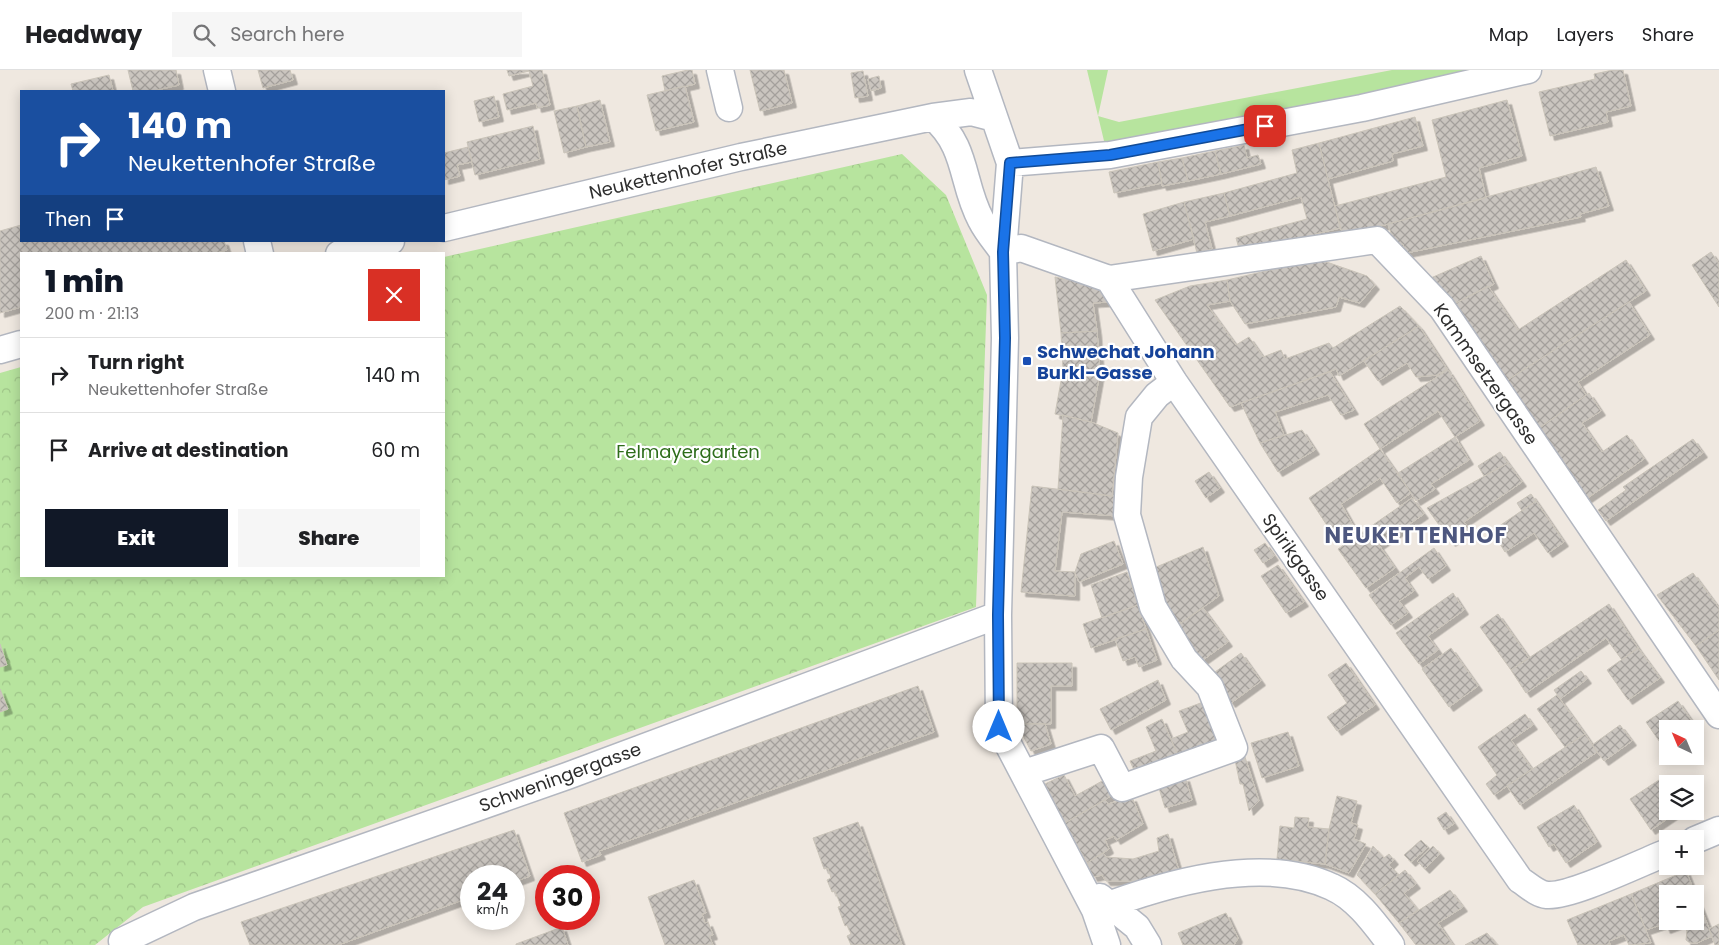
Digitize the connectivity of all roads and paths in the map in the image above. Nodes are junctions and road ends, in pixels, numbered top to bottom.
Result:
1 (217, 70) edge
2 (720, 70) edge
3 (978, 70) edge
4 (1528, 70) edge
5 (222, 90) edge
6 (729, 108) dead end
7 (933, 117) junction
8 (994, 118) junction
9 (1010, 163) junction
10 (445, 228) edge
11 (387, 242) edge
12 (347, 252) edge
13 (1003, 252) junction
14 (1109, 279) junction
15 (20, 344) edge
16 (0, 350) edge
17 (1174, 382) junction
18 (998, 615) junction
19 (1719, 715) edge
20 (1024, 773) junction
21 (1719, 830) edge
22 (1704, 836) edge
23 (1659, 856) edge
24 (1102, 907) junction
25 (123, 943) edge
26 (1107, 945) edge
27 (1148, 945) edge
28 (1391, 945) edge

1 - 5 street
2 - 6 street
3 - 8 street
4 - 9 street
7 - 8 street, Neukettenhofer Straße
7 - 10 street, Neukettenhofer Straße
7 - 13 street
8 - 9 street
9 - 13 street
11 - 12 street
13 - 14 street
13 - 18 street
14 - 17 street, Spirikgasse
14 - 19 street, Kammsetzergasse
15 - 16 street
17 - 20 street
17 - 23 street, Spirikgasse
18 - 20 street
18 - 25 street, Schweningergasse
20 - 24 street
21 - 22 street
24 - 26 street
24 - 27 street
24 - 28 street

